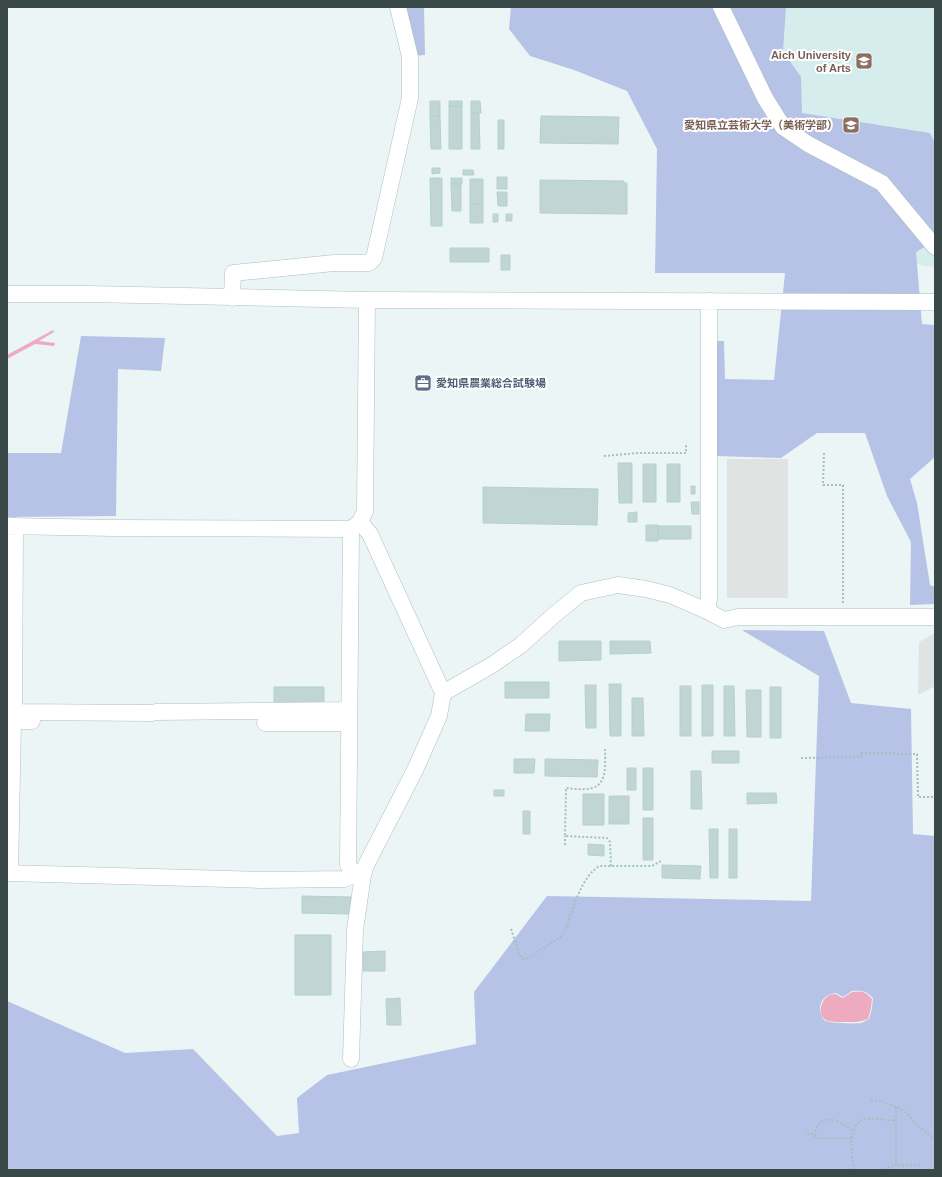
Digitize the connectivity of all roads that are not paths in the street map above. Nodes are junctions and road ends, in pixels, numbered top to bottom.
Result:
1 (398, 7) edge
2 (721, 7) edge
3 (935, 247) edge
4 (7, 294) edge
5 (232, 298) junction
6 (367, 300) junction
7 (709, 301) junction
8 (935, 302) edge
9 (356, 525) junction
10 (11, 526) edge
11 (708, 611) junction
12 (935, 617) edge
13 (443, 693) junction
14 (349, 717) junction
15 (8, 873) edge
16 (359, 874) junction
17 (351, 1059) dead end

1 - 5 street
2 - 3 street
4 - 5 street
5 - 6 street
6 - 7 street
6 - 9 street
7 - 8 street
7 - 11 street
9 - 10 street
9 - 13 street
9 - 14 street
10 - 14 street
11 - 12 street
11 - 13 street
13 - 16 street
14 - 15 street
14 - 16 street
15 - 16 street
16 - 17 street

